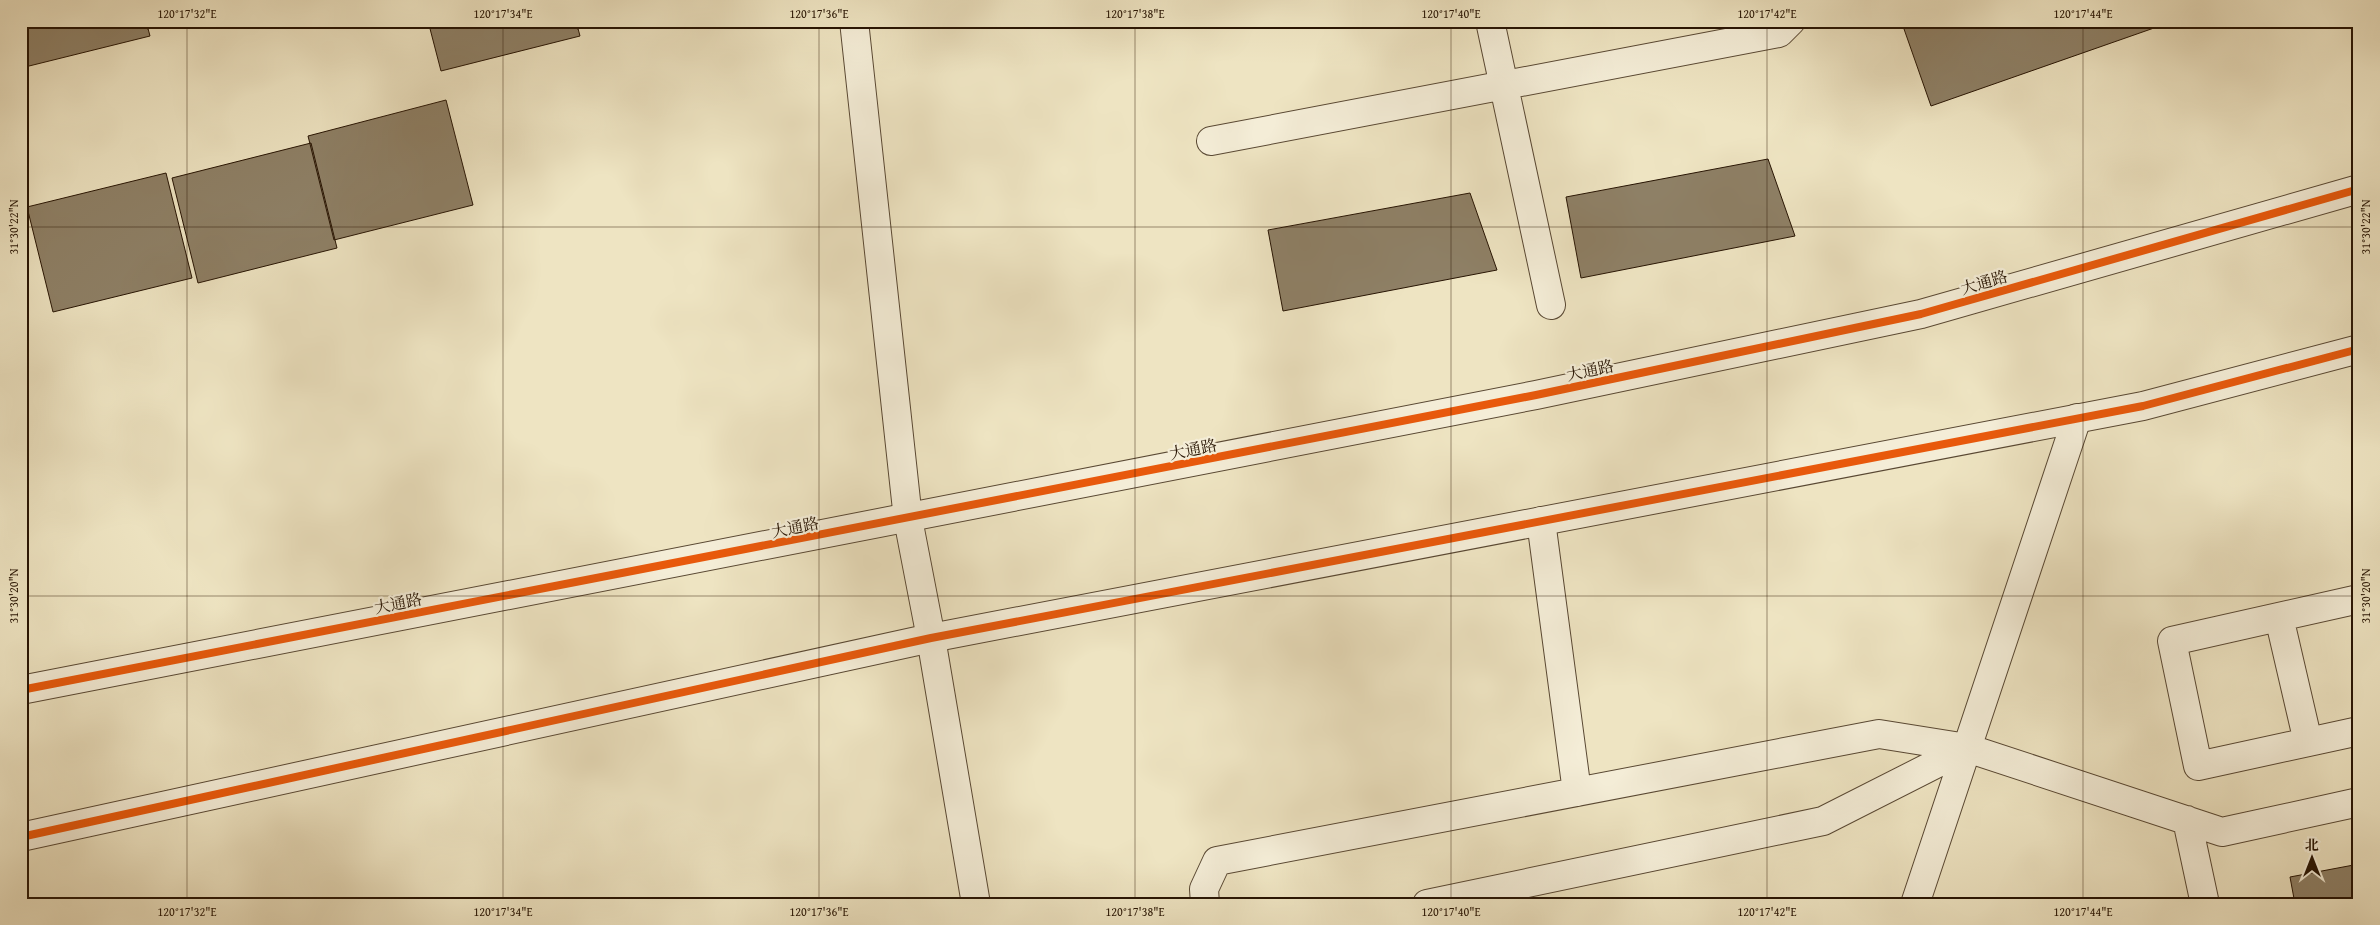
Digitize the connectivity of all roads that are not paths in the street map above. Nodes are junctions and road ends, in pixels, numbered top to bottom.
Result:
1 (854, 21) edge
2 (1490, 21) edge
3 (1790, 21) edge
4 (1502, 86) junction
5 (1211, 141) dead end
6 (2359, 189) edge
7 (1551, 305) dead end
8 (2359, 349) edge
9 (2077, 418) junction
10 (908, 519) junction
11 (1542, 521) junction
12 (2359, 599) edge
13 (2279, 617) junction
14 (931, 638) junction
15 (21, 690) edge
16 (2359, 731) edge
17 (2308, 742) junction
18 (1967, 748) junction
19 (1577, 792) junction
20 (2359, 802) edge
21 (2187, 820) junction
22 (21, 837) edge
23 (976, 904) edge
24 (1205, 904) edge
25 (1428, 904) edge
26 (1915, 904) edge
27 (2205, 904) edge

1 - 10 street
2 - 4 street
3 - 4 street
4 - 5 street
4 - 7 street
6 - 10 street, 大通路
8 - 9 street
9 - 11 street
9 - 18 street
10 - 14 street
10 - 15 street, 大通路
11 - 14 street
11 - 19 street
12 - 13 street
13 - 17 street
13 - 17 street
14 - 22 street
14 - 23 street
16 - 17 street
18 - 19 street
18 - 21 street
18 - 25 street
18 - 26 street
19 - 24 street
20 - 21 street
21 - 27 street

